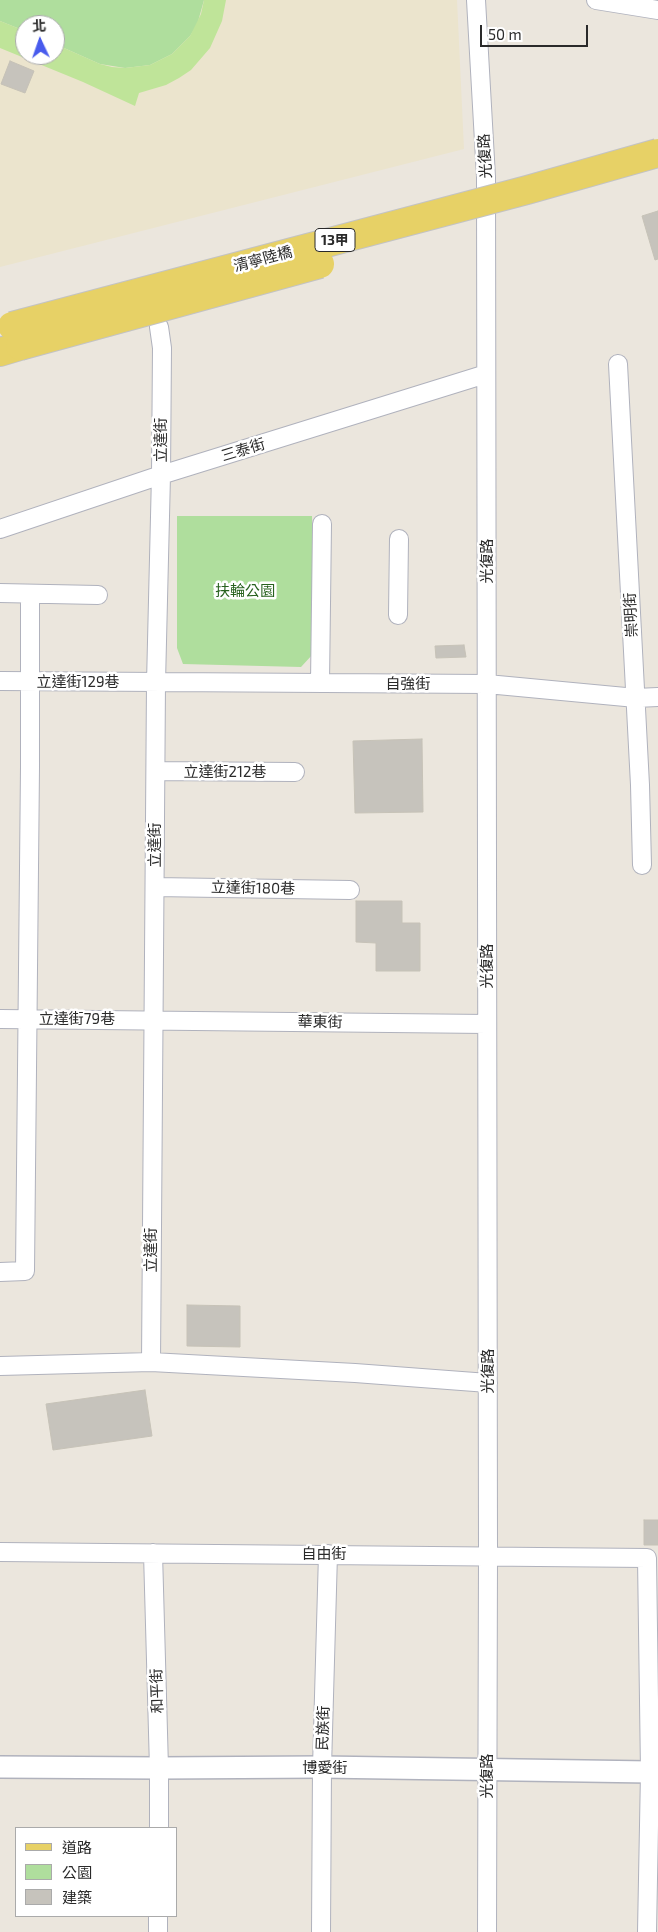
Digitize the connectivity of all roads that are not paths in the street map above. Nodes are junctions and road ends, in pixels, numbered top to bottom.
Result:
1 (476, 0) edge
2 (596, 0) edge
3 (658, 10) edge
4 (658, 153) edge
5 (658, 172) edge
6 (159, 327) dead end
7 (8, 338) edge
8 (618, 364) dead end
9 (486, 374) junction
10 (161, 476) junction
11 (322, 524) dead end
12 (0, 529) edge
13 (399, 539) dead end
14 (0, 593) edge
15 (30, 594) junction
16 (98, 595) dead end
17 (398, 615) dead end
18 (0, 681) edge
19 (30, 682) junction
20 (156, 682) junction
21 (320, 683) junction
22 (487, 684) junction
23 (658, 697) edge
24 (636, 698) junction
25 (156, 771) junction
26 (295, 772) dead end
27 (642, 865) dead end
28 (154, 886) junction
29 (350, 890) dead end
30 (27, 1018) junction
31 (0, 1019) edge
32 (153, 1019) junction
33 (487, 1024) junction
34 (0, 1272) edge
35 (151, 1362) junction
36 (0, 1366) edge
37 (488, 1383) junction
38 (0, 1552) edge
39 (153, 1553) junction
40 (328, 1554) junction
41 (488, 1555) junction
42 (0, 1767) edge
43 (322, 1767) junction
44 (159, 1768) junction
45 (487, 1770) junction
46 (650, 1772) junction
47 (159, 1827) edge
48 (158, 1917) edge
49 (158, 1932) edge
50 (322, 1932) edge
51 (487, 1932) edge
52 (647, 1932) edge

1 - 9 street, 光復路
2 - 3 street
4 - 7 main road, 清寧陸橋 / 13甲, bridge
5 - 7 main road, 清寧陸橋 / 13甲, bridge
6 - 10 street, 立達街
8 - 24 street, 崇明街
9 - 10 street, 三泰街
9 - 22 street, 光復路
10 - 12 street, 三泰街
10 - 20 street, 立達街
11 - 21 street
13 - 17 street
14 - 15 street
15 - 16 street
15 - 19 street
18 - 19 street, 立達街129巷
19 - 20 street, 立達街129巷
19 - 30 street
20 - 21 street, 自強街
20 - 25 street, 立達街
21 - 22 street, 自強街
22 - 24 street, 自強街
22 - 33 street, 光復路
23 - 24 street, 自強街
24 - 27 street, 崇明街
25 - 26 street, 立達街212巷
25 - 28 street, 立達街
28 - 29 street, 立達街180巷
28 - 32 street, 立達街
30 - 31 street, 立達街79巷
30 - 32 street, 立達街79巷
30 - 34 street
32 - 33 street, 華東街
32 - 35 street, 立達街
33 - 37 street, 光復路
35 - 36 street
35 - 37 street
37 - 41 street, 光復路
38 - 39 street, 自由街
39 - 40 street, 自由街
39 - 44 street, 和平街
40 - 41 street, 自由街
40 - 43 street, 民族街
41 - 45 street, 光復路
41 - 46 street, 自由街
42 - 44 street, 博愛街
43 - 44 street, 博愛街
43 - 45 street, 博愛街
43 - 50 street, 民族街
44 - 47 street, 和平街
45 - 46 street, 博愛街
45 - 51 street, 光復路
46 - 52 street
48 - 49 street

